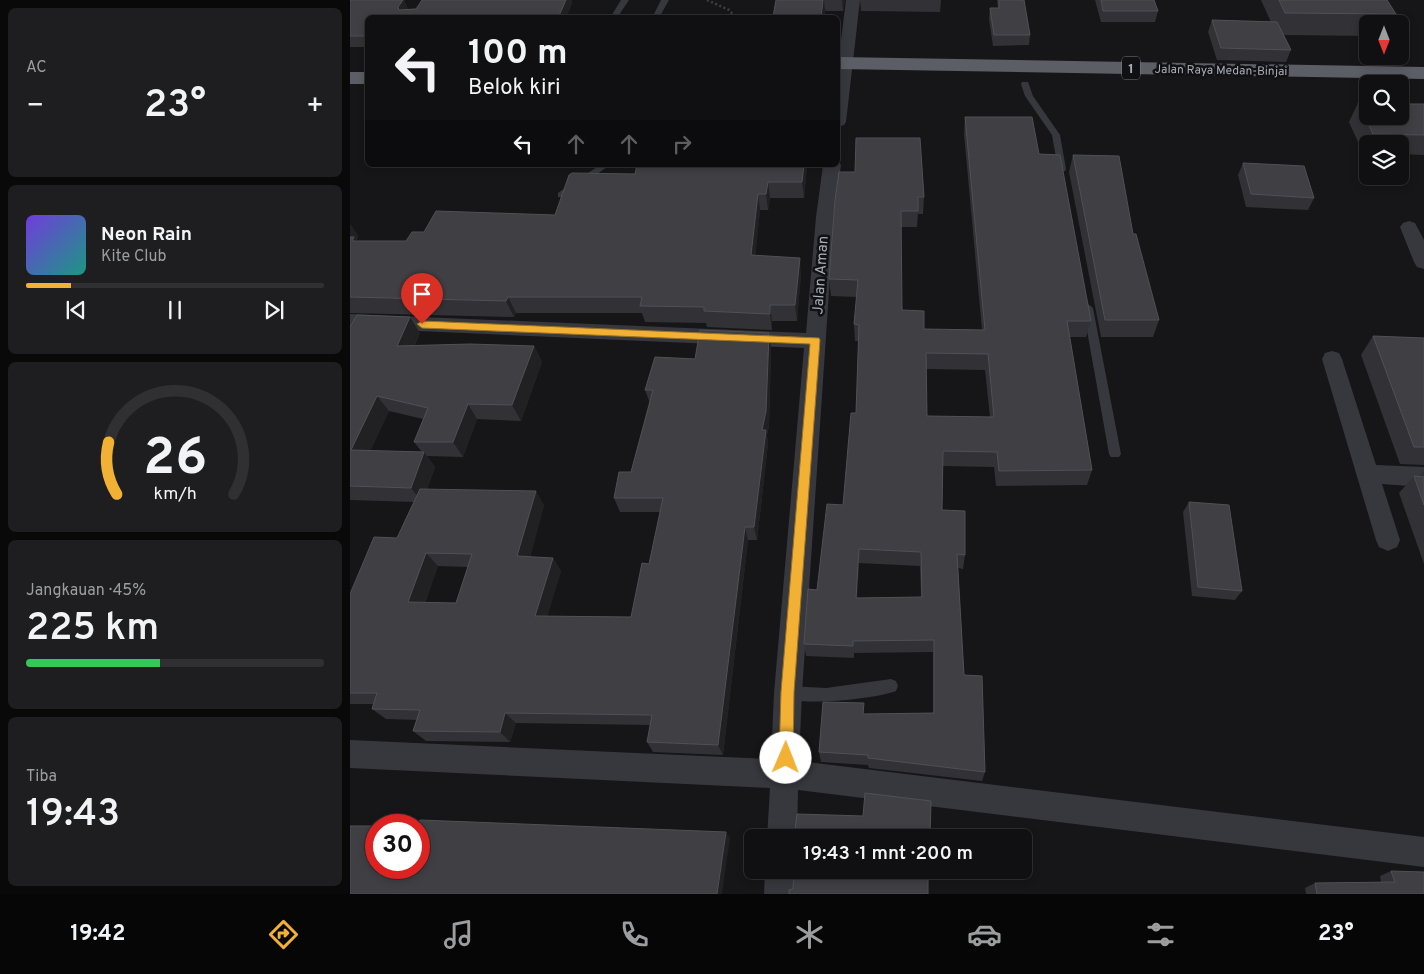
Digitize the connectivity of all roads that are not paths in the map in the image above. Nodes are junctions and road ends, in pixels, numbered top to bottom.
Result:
1 (625, 0) edge
2 (665, 0) edge
3 (853, 0) edge
4 (615, 15) edge
5 (658, 15) edge
6 (1316, 71) junction
7 (841, 72) edge
8 (1424, 73) edge
9 (350, 78) edge
10 (365, 78) edge
11 (1025, 84) junction
12 (840, 89) edge
13 (1324, 89) junction
14 (1359, 89) edge
15 (1409, 89) edge
16 (1424, 90) edge
17 (603, 167) edge
18 (832, 167) edge
19 (1065, 183) edge
20 (561, 196) edge
21 (1409, 227) dead end
22 (1424, 262) edge
23 (1086, 299) edge
24 (359, 324) edge
25 (815, 340) junction
26 (1332, 359) dead end
27 (1115, 454) dead end
28 (1368, 474) junction
29 (1424, 477) edge
30 (1388, 540) dead end
31 (891, 686) dead end
32 (788, 692) junction
33 (350, 754) edge
34 (786, 774) junction
35 (783, 829) edge
36 (1424, 852) edge
37 (779, 879) edge
38 (778, 894) edge

1 - 4 lane
2 - 5 lane
3 - 7 street
6 - 7 highway, Jalan Raya Medan-Binjai / 1
6 - 8 highway, Jalan Raya Medan-Binjai / 1
6 - 13 highway
7 - 11 highway, Jalan Raya Medan-Binjai / 1
7 - 12 street
9 - 10 highway
11 - 13 highway, Jalan Raya Medan-Binjai / 1
11 - 19 lane
13 - 14 highway, Jalan Raya Medan-Binjai / 1
15 - 16 highway
17 - 20 lane
18 - 25 street, Jalan Aman
21 - 22 street
23 - 27 lane
24 - 25 street
25 - 32 street, Jalan Aman
26 - 28 street
28 - 29 street
28 - 30 street
31 - 32 lane
32 - 34 street, Jalan Aman
33 - 34 street
34 - 35 street, Jalan Aman
34 - 36 street
37 - 38 street

